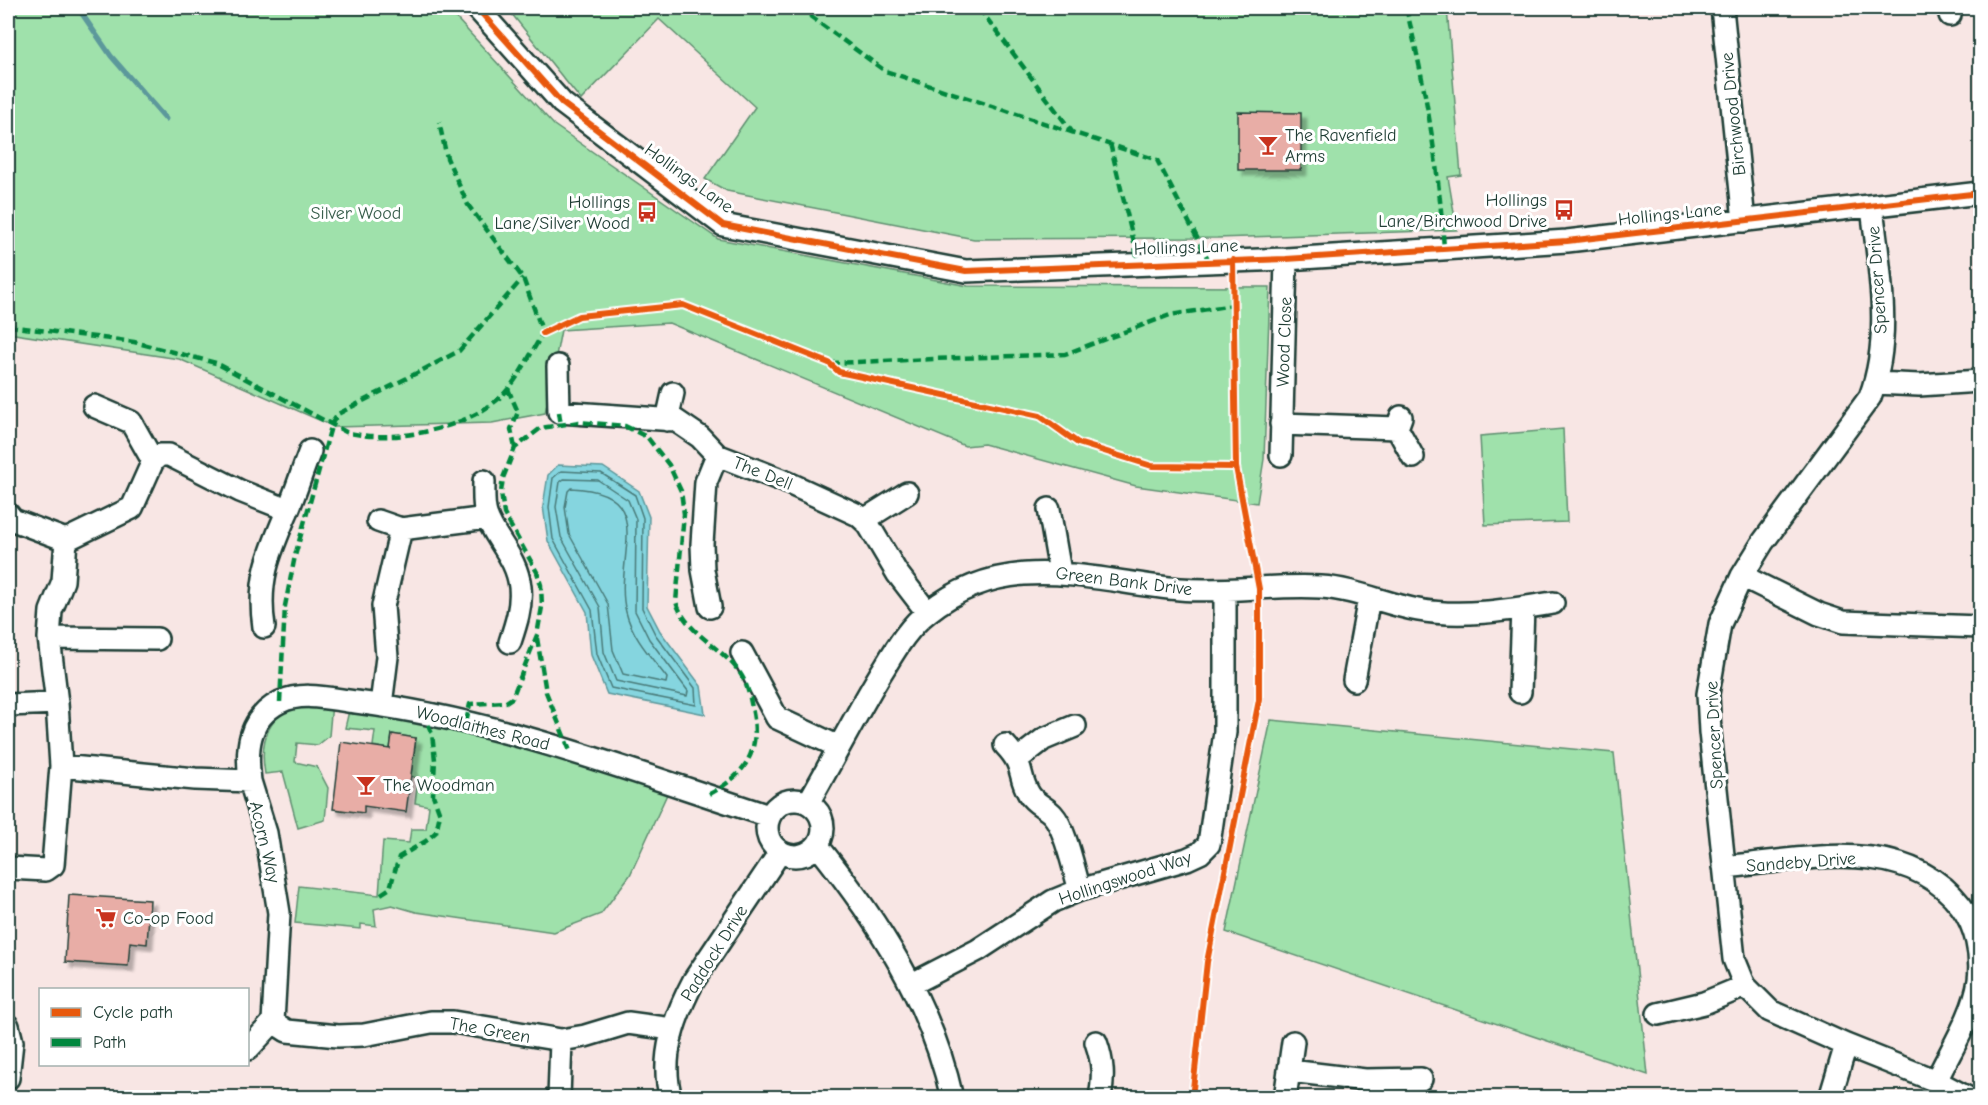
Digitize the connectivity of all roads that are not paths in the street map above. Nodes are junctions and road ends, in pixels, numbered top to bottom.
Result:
1 (477, 8) edge
2 (1722, 8) edge
3 (1980, 193) edge
4 (1872, 207) junction
5 (1744, 221) junction
6 (1286, 259) junction
7 (558, 366) dead end
8 (1980, 381) edge
9 (1875, 383) junction
10 (673, 393) dead end
11 (94, 406) dead end
12 (667, 420) junction
13 (1281, 424) junction
14 (310, 451) dead end
15 (1281, 454) dead end
16 (717, 456) junction
17 (1413, 457) dead end
18 (153, 461) junction
19 (484, 481) dead end
20 (907, 493) dead end
21 (1048, 509) dead end
22 (288, 510) junction
23 (8, 514) edge
24 (487, 518) junction
25 (864, 520) junction
26 (378, 521) dead end
27 (401, 529) junction
28 (66, 540) junction
29 (1060, 572) junction
30 (1742, 576) junction
31 (1225, 591) junction
32 (1369, 598) junction
33 (1553, 603) dead end
34 (710, 607) dead end
35 (1523, 608) junction
36 (927, 612) junction
37 (264, 627) dead end
38 (1980, 627) edge
39 (49, 638) junction
40 (157, 639) dead end
41 (510, 642) dead end
42 (741, 653) dead end
43 (1354, 680) dead end
44 (1521, 692) dead end
45 (57, 703) junction
46 (8, 705) edge
47 (381, 705) junction
48 (1075, 726) dead end
49 (839, 747) junction
50 (61, 766) junction
51 (250, 781) junction
52 (808, 804) junction
53 (769, 816) junction
54 (818, 846) junction
55 (780, 852) junction
56 (1724, 867) junction
57 (8, 868) edge
58 (1080, 890) junction
59 (912, 984) junction
60 (1745, 986) junction
61 (1658, 1014) dead end
62 (273, 1022) junction
63 (8, 1026) edge
64 (672, 1029) junction
65 (561, 1040) junction
66 (1096, 1042) dead end
67 (1293, 1042) dead end
68 (1846, 1045) junction
69 (249, 1048) edge
70 (1290, 1071) junction
71 (8, 1078) edge
72 (1421, 1079) dead end
73 (1936, 1081) junction
74 (559, 1098) edge
75 (671, 1098) edge
76 (952, 1098) edge
77 (1100, 1098) edge
78 (1285, 1098) edge
79 (1830, 1098) edge
80 (1968, 1098) edge

1 - 6 street, Hollings Lane
2 - 5 street, Birchwood Drive
3 - 4 street, Hollings Lane
4 - 5 street, Hollings Lane
4 - 9 street, Spencer Drive
5 - 6 street, Hollings Lane
6 - 13 street, Wood Close
7 - 12 street, The Dell
8 - 9 street
9 - 30 street, Spencer Drive
10 - 12 street
11 - 18 street
12 - 16 street, The Dell
13 - 15 street, Wood Close
13 - 17 street
14 - 22 street
16 - 25 street, The Dell
16 - 34 street
18 - 22 street
18 - 28 street
19 - 24 street
20 - 25 street
21 - 29 street
22 - 37 street
23 - 28 street
24 - 27 street
24 - 41 street
25 - 36 street
26 - 27 street
27 - 47 street
28 - 39 street
29 - 31 street, Green Bank Drive
29 - 36 street, Green Bank Drive
30 - 38 street
30 - 56 street, Spencer Drive
31 - 32 street, Green Bank Drive
31 - 58 street, Hollingswood Way
32 - 35 street, Green Bank Drive
32 - 43 street
33 - 35 street, Green Bank Drive
35 - 44 street
36 - 49 street, Green Bank Drive
39 - 40 street
39 - 45 street
42 - 49 street
45 - 46 street
45 - 50 street
47 - 51 street, Woodlaithes Road
47 - 53 street, Woodlaithes Road
48 - 58 street
49 - 52 street, Green Bank Drive
50 - 51 street, Acorn Way
50 - 57 street
51 - 62 street, Acorn Way
52 - 53 street
52 - 54 street
53 - 55 street
54 - 55 street
54 - 59 street
55 - 64 street, Paddock Drive
56 - 60 street, Spencer Drive
56 - 73 street, Sandeby Drive
58 - 59 street, Hollingswood Way
59 - 76 street
60 - 61 street
60 - 68 street, Spencer Drive
62 - 65 street, The Green
62 - 69 street
63 - 71 street
64 - 65 street, The Green
64 - 75 street, Paddock Drive
65 - 74 street
66 - 77 street
67 - 70 street
68 - 73 street, Spencer Drive
68 - 79 street
70 - 72 street
70 - 78 street
73 - 80 street, Spencer Drive

